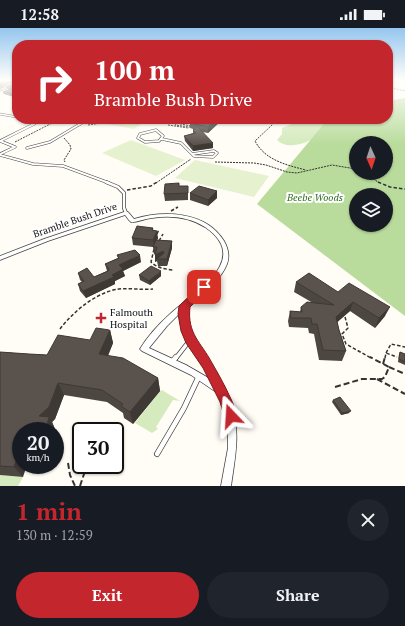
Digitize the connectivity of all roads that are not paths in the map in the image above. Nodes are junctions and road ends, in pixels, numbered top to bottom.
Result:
1 (0, 114) edge
2 (12, 116) edge
3 (34, 124) edge
4 (80, 124) edge
5 (162, 139) junction
6 (0, 141) edge
7 (27, 148) dead end
8 (0, 154) edge
9 (191, 154) junction
10 (126, 213) junction
11 (0, 258) edge
12 (184, 306) junction
13 (190, 340) junction
14 (172, 362) junction
15 (199, 376) junction
16 (220, 391) junction
17 (157, 454) dead end
18 (226, 486) edge

1 - 2 lane
3 - 6 lane
4 - 7 lane
5 - 5 lane
5 - 9 lane
6 - 8 lane
8 - 10 lane
9 - 9 lane
10 - 11 street, Bramble Bush Drive
10 - 12 street, Bramble Bush Drive
12 - 13 street
12 - 14 street, Bramble Bush Drive
13 - 14 lane
13 - 16 street
14 - 15 street
15 - 16 street
15 - 17 lane
16 - 18 street

